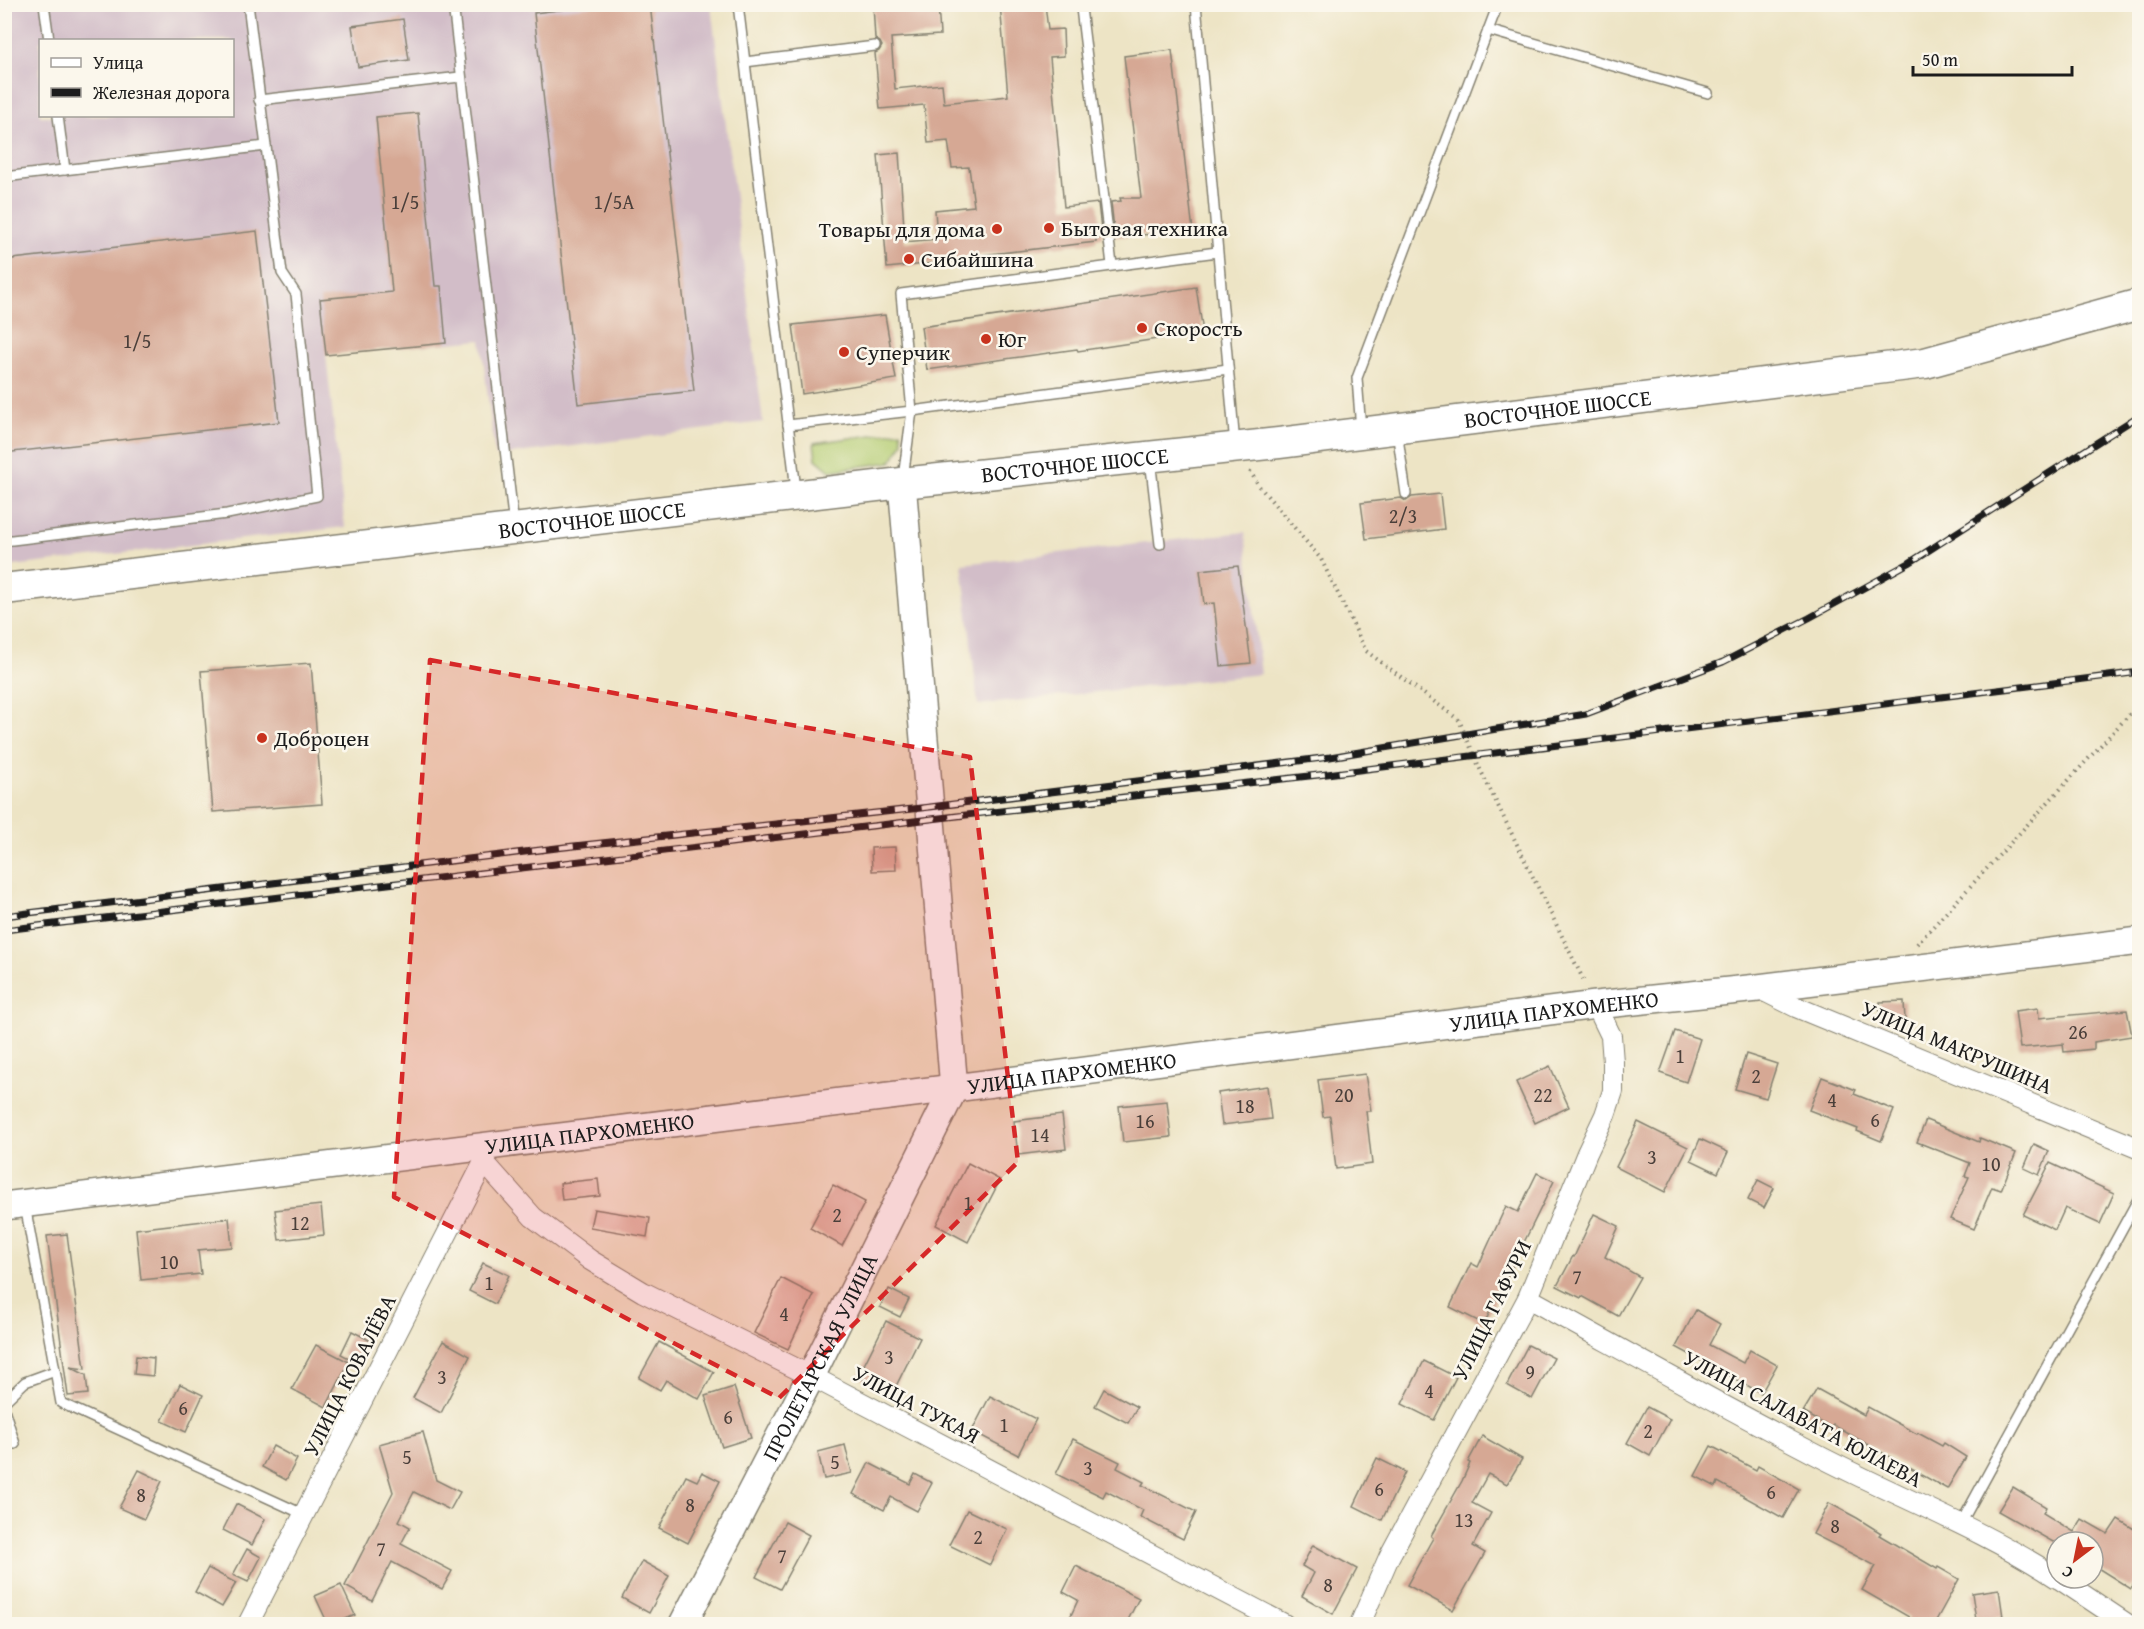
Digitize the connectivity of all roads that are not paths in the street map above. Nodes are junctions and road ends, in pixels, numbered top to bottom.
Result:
1 (44, 4) edge
2 (248, 4) edge
3 (453, 4) edge
4 (738, 4) edge
5 (1196, 4) edge
6 (1498, 4) edge
7 (1081, 8) dead end
8 (1488, 30) junction
9 (49, 39) edge
10 (875, 46) dead end
11 (745, 62) junction
12 (460, 77) junction
13 (1708, 93) dead end
14 (259, 100) junction
15 (58, 117) edge
16 (266, 146) junction
17 (65, 170) junction
18 (4, 177) edge
19 (1217, 252) junction
20 (1112, 266) junction
21 (2139, 304) edge
22 (1228, 369) junction
23 (912, 411) junction
24 (788, 425) junction
25 (1397, 428) junction
26 (1361, 433) junction
27 (1235, 448) junction
28 (1150, 457) junction
29 (902, 483) junction
30 (1406, 494) dead end
31 (796, 496) junction
32 (515, 529) junction
33 (4, 541) edge
34 (1160, 543) dead end
35 (4, 589) edge
36 (2139, 941) edge
37 (1758, 987) junction
38 (1596, 1005) junction
39 (954, 1088) junction
40 (2139, 1149) edge
41 (484, 1154) junction
42 (2139, 1196) edge
43 (15, 1204) edge
44 (1528, 1298) junction
45 (56, 1371) junction
46 (811, 1376) junction
47 (4, 1402) edge
48 (4, 1409) edge
49 (15, 1444) dead end
50 (305, 1515) junction
51 (1960, 1525) junction
52 (2045, 1570) edge
53 (2075, 1590) edge
54 (248, 1624) edge
55 (683, 1624) edge
56 (1284, 1624) edge
57 (1360, 1624) edge
58 (2127, 1624) edge

1 - 9 lane
2 - 14 lane
3 - 12 lane
4 - 11 lane
5 - 19 lane
6 - 8 lane
7 - 20 lane
8 - 13 lane
8 - 26 lane
10 - 11 lane
11 - 24 lane
12 - 14 lane
12 - 32 lane
14 - 16 lane
15 - 17 lane
16 - 17 lane
16 - 33 lane
17 - 18 lane
19 - 20 lane
19 - 22 lane
20 - 23 lane
21 - 25 main road, ВОСТОЧНОЕ ШОССЕ
22 - 23 lane
22 - 27 lane
23 - 24 lane
23 - 29 lane
24 - 31 lane
25 - 26 main road, ВОСТОЧНОЕ ШОССЕ
25 - 30 lane
26 - 27 main road, ВОСТОЧНОЕ ШОССЕ
27 - 28 main road, ВОСТОЧНОЕ ШОССЕ
28 - 29 main road, ВОСТОЧНОЕ ШОССЕ
28 - 34 lane
29 - 31 main road, ВОСТОЧНОЕ ШОССЕ
29 - 39 main road
31 - 32 main road, ВОСТОЧНОЕ ШОССЕ
32 - 35 main road, ВОСТОЧНОЕ ШОССЕ
36 - 37 main road, УЛИЦА ПАРХОМЕНКО
37 - 38 main road, УЛИЦА ПАРХОМЕНКО
37 - 40 street, УЛИЦА МАКРУШИНА
38 - 39 main road, УЛИЦА ПАРХОМЕНКО
38 - 44 street, УЛИЦА ГАФУРИ
39 - 41 main road, УЛИЦА ПАРХОМЕНКО
39 - 46 main road, ПРОЛЕТАРСКАЯ УЛИЦА
41 - 43 main road, УЛИЦА ПАРХОМЕНКО
41 - 46 street, УЛИЦА ТУКАЯ
41 - 50 street, УЛИЦА КОВАЛЁВА
42 - 51 lane
43 - 45 lane
44 - 51 street, УЛИЦА САЛАВАТА ЮЛАЕВА
44 - 57 street, УЛИЦА ГАФУРИ
45 - 47 lane
45 - 50 lane
46 - 55 main road, ПРОЛЕТАРСКАЯ УЛИЦА
46 - 56 street, УЛИЦА ТУКАЯ
48 - 49 lane
50 - 54 street, УЛИЦА КОВАЛЁВА
51 - 52 street, УЛИЦА САЛАВАТА ЮЛАЕВА
53 - 58 street, УЛИЦА САЛАВАТА ЮЛАЕВА

